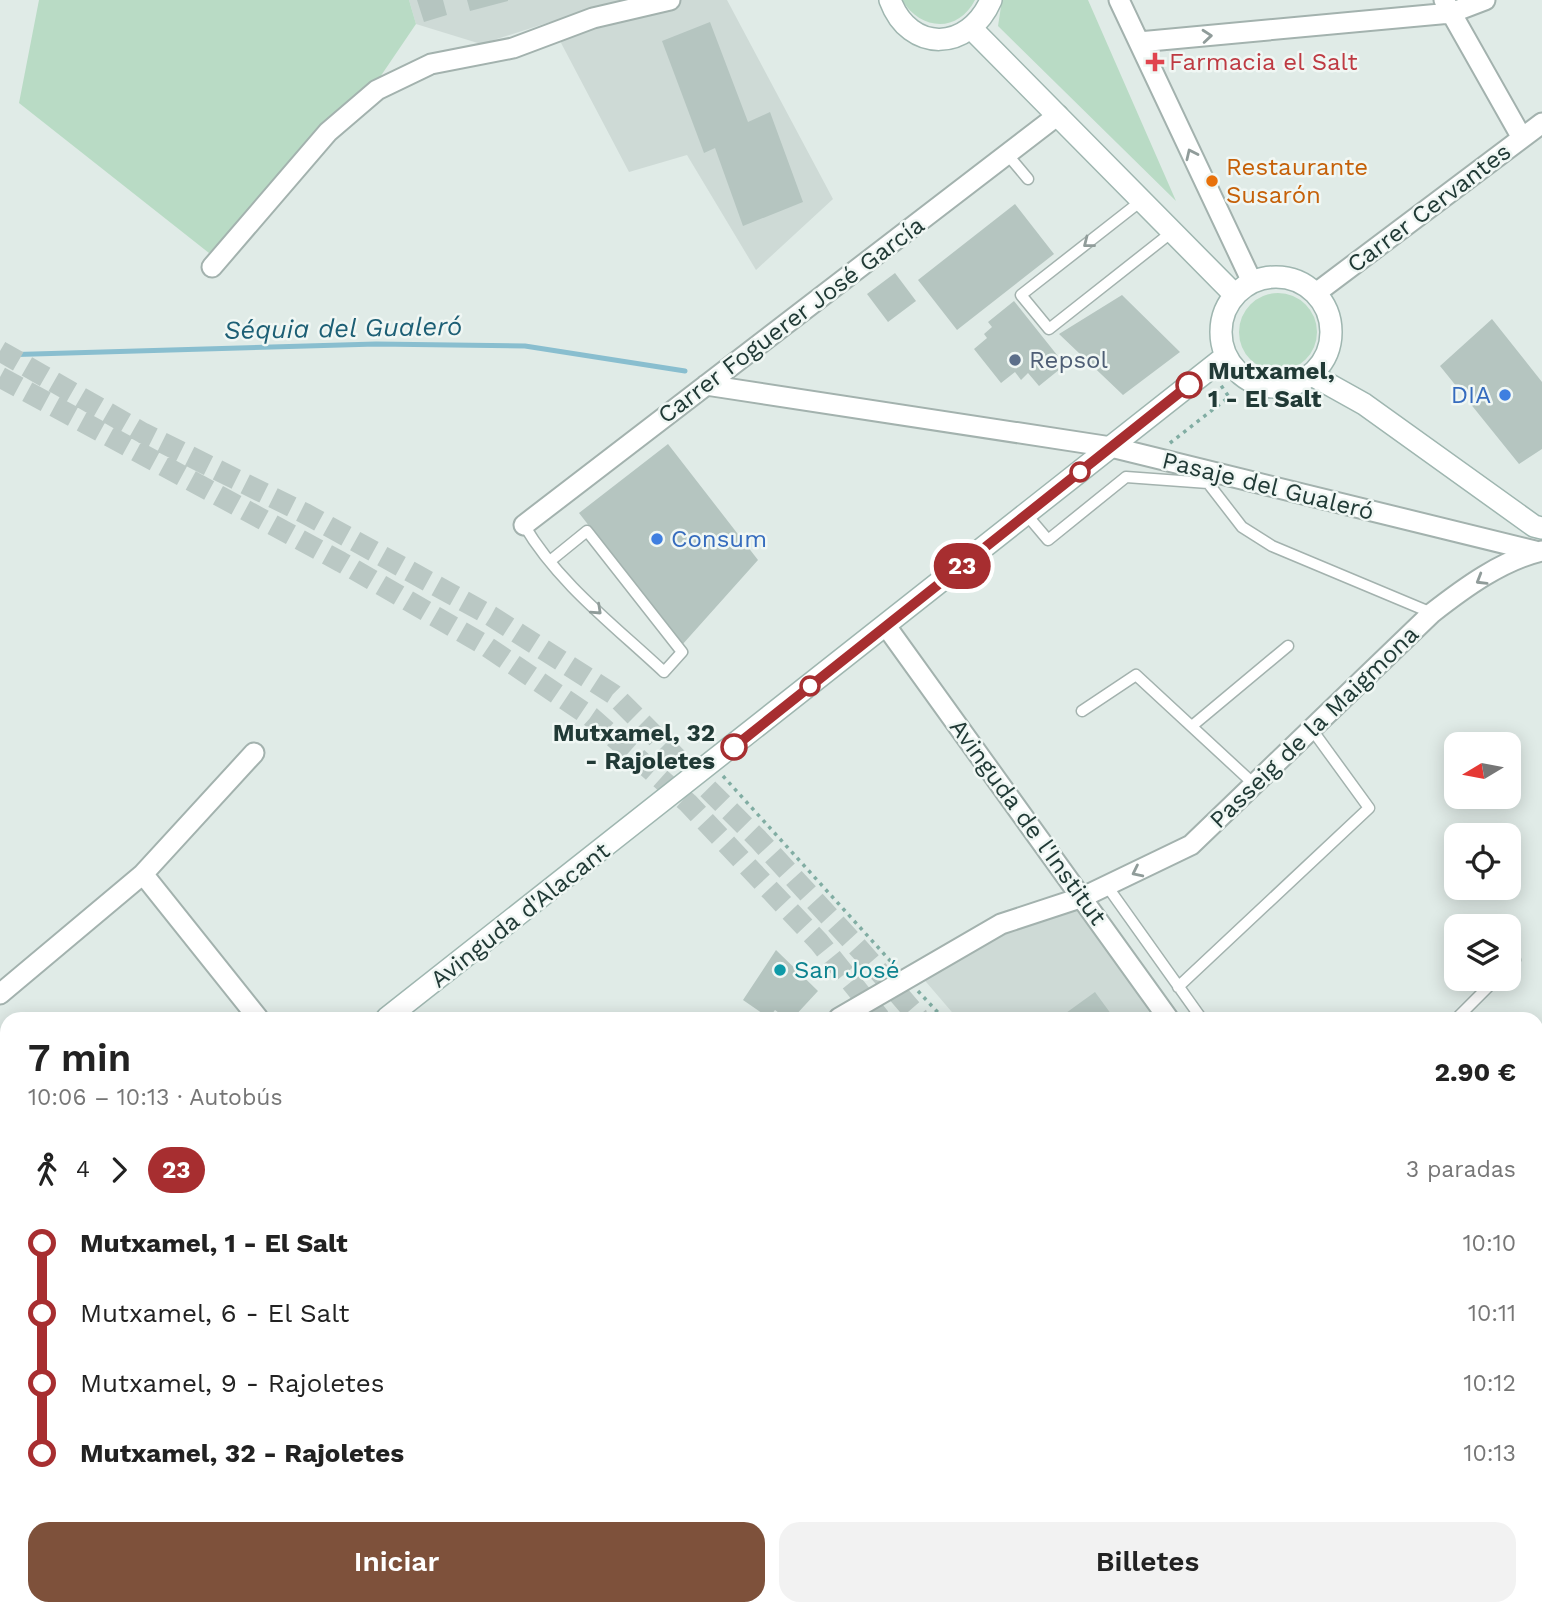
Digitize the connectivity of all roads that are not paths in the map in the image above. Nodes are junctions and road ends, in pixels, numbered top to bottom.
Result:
1 (670, 0) edge
2 (890, 0) edge
3 (991, 0) edge
4 (1119, 0) edge
5 (1485, 0) edge
6 (1447, 6) edge
7 (972, 29) junction
8 (1139, 42) junction
9 (1058, 115) junction
10 (1542, 123) edge
11 (1522, 138) junction
12 (1007, 154) junction
13 (1028, 179) dead end
14 (1142, 201) junction
15 (1172, 232) junction
16 (212, 267) dead end
17 (1252, 282) junction
18 (1316, 293) junction
19 (1234, 294) junction
20 (1226, 356) junction
21 (1312, 375) junction
22 (706, 385) junction
23 (1111, 447) junction
24 (1026, 514) junction
25 (524, 525) joint
26 (1542, 528) edge
27 (1540, 551) edge
28 (550, 561) junction
29 (1432, 613) junction
30 (886, 626) junction
31 (1288, 646) dead end
32 (1082, 710) dead end
33 (1192, 726) junction
34 (1313, 731) junction
35 (254, 754) dead end
36 (1256, 786) junction
37 (143, 874) junction
38 (1107, 886) junction
39 (1083, 897) junction
40 (1178, 987) junction
41 (1484, 991) edge
42 (0, 994) edge
43 (252, 1012) edge
44 (395, 1012) edge
45 (849, 1012) edge
46 (1164, 1012) edge
47 (1197, 1012) edge
48 (1463, 1012) edge

1 - 16 street
2 - 7 street
3 - 7 street
4 - 8 street
5 - 6 street
8 -> 6 street
6 - 11 street
7 - 9 street
17 -> 8 street
9 - 12 street, Carrer Foguerer José García
9 - 14 street
10 - 11 street, Carrer Cervantes
11 - 18 street, Carrer Cervantes
12 - 13 lane
12 - 22 street, Carrer Foguerer José García
14 - 15 street
14 -> 15 lane
15 - 19 street
17 - 18 street
17 - 19 street
18 - 21 street
19 - 20 street
20 - 21 street
20 - 23 street, Avinguda d'Alacant
21 - 26 street
22 - 23 street, Pasaje del Gualeró
22 - 25 street, Carrer Foguerer José García
23 - 24 street, Avinguda d'Alacant
23 - 27 street, Pasaje del Gualeró
24 - 29 lane
24 - 30 street, Avinguda d'Alacant
25 - 28 lane
27 -> 29 street, Passeig de la Maigmona
28 -> 28 lane
29 - 34 street, Passeig de la Maigmona
30 - 39 street, Avinguda de l'Institut
30 - 44 street, Avinguda d'Alacant
31 - 33 lane
32 - 33 lane
33 - 36 lane
34 - 36 street, Passeig de la Maigmona
34 - 40 lane
35 - 37 street
36 -> 38 street, Passeig de la Maigmona
37 - 42 street
37 - 43 street
38 - 39 street, Passeig de la Maigmona
38 - 40 lane
39 - 45 street, Passeig de la Maigmona
39 - 46 street, Avinguda de l'Institut
40 - 47 lane
41 - 48 lane

